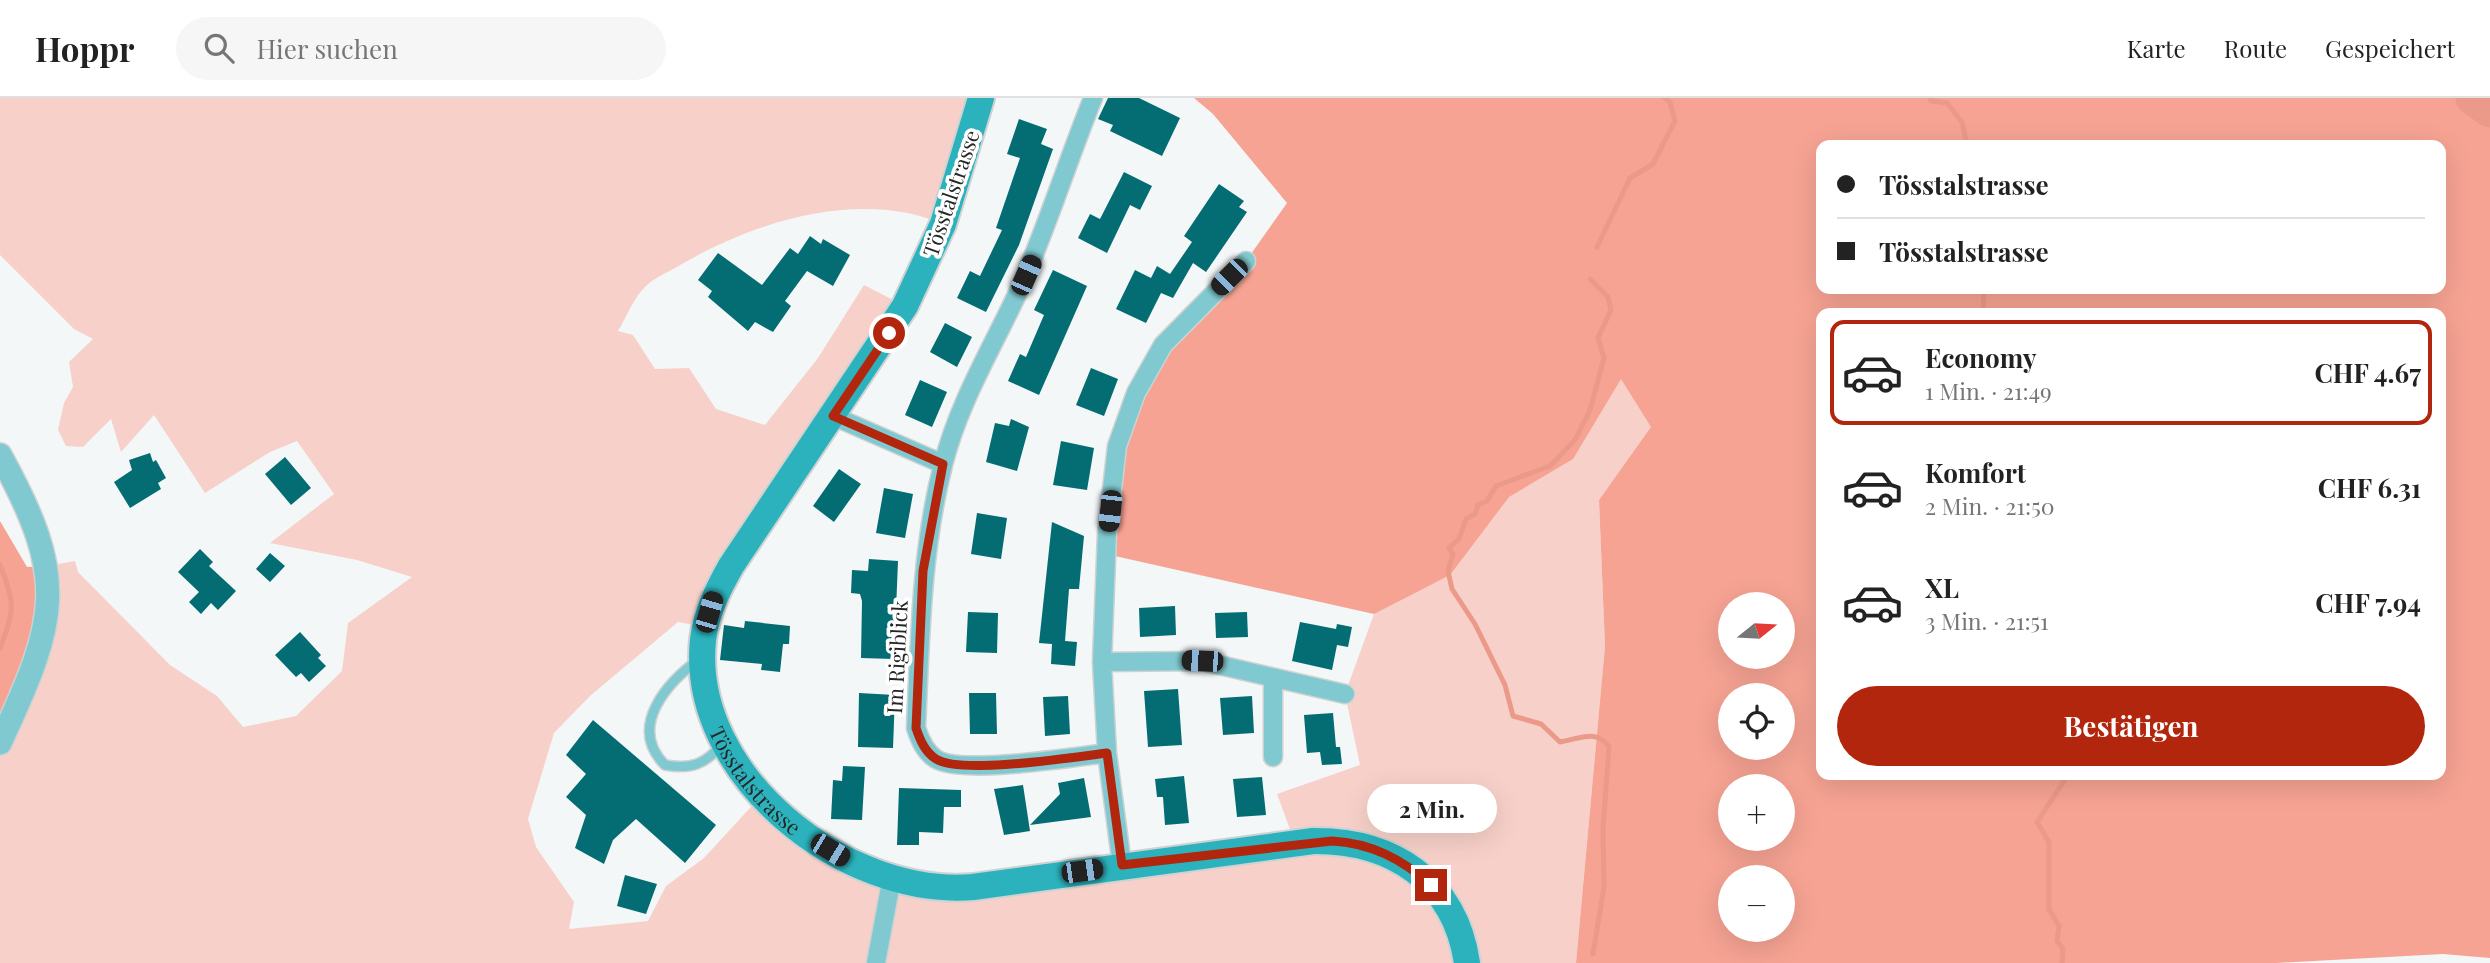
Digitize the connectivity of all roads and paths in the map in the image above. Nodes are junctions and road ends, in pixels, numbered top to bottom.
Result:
1 (981, 98) edge
2 (1093, 98) edge
3 (1246, 261) dead end
4 (833, 416) junction
5 (0, 456) edge
6 (943, 464) junction
7 (702, 657) junction
8 (1102, 662) junction
9 (1273, 678) junction
10 (1345, 694) dead end
11 (0, 743) edge
12 (723, 743) junction
13 (1107, 753) junction
14 (1273, 757) dead end
15 (1122, 865) junction
16 (892, 877) junction
17 (876, 963) edge
18 (1467, 963) edge

1 - 4 main road, Tösstalstrasse
2 - 6 street, Im Rigiblick
3 - 8 street
4 - 6 street
4 - 7 main road, Tösstalstrasse
5 - 11 street
6 - 13 street, Im Rigiblick
7 - 12 main road, Tösstalstrasse
7 - 12 lane
8 - 9 street
8 - 13 street
9 - 10 street
9 - 14 street
12 - 16 main road, Tösstalstrasse
13 - 15 street
15 - 16 main road, Tösstalstrasse
15 - 18 main road, Tösstalstrasse
16 - 17 street

